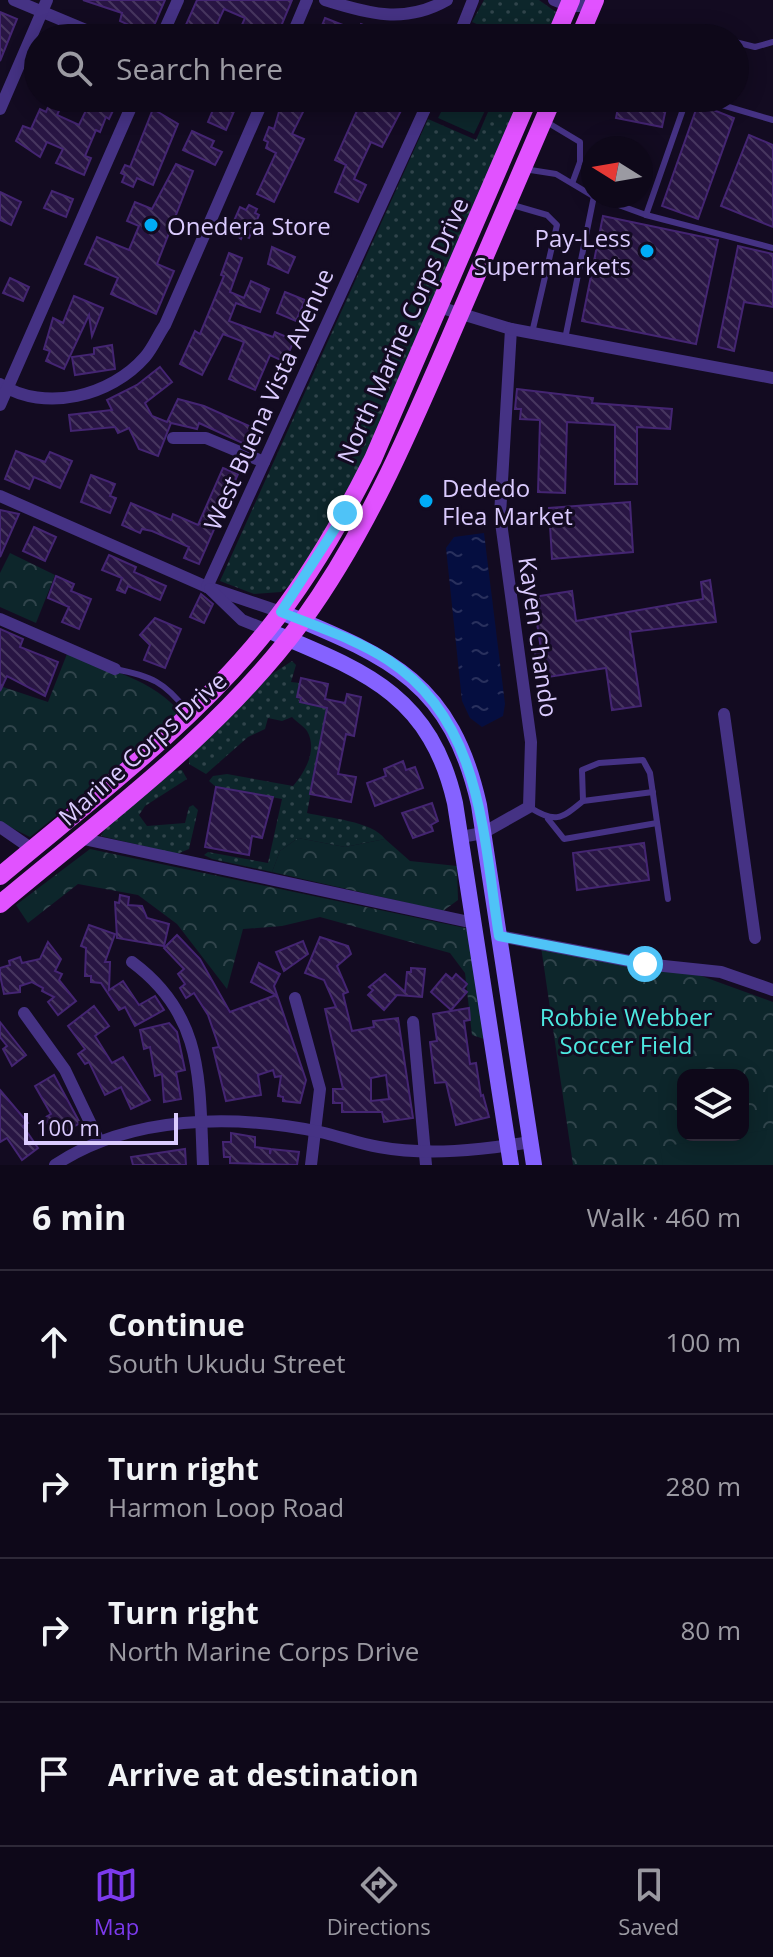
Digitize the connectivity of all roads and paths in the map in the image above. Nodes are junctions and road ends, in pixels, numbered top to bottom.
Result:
1 (14, 0) edge
2 (47, 0) edge
3 (178, 0) edge
4 (307, 0) edge
5 (325, 0) edge
6 (447, 0) edge
7 (473, 0) edge
8 (578, 2) edge
9 (42, 13) junction
10 (37, 24) edge
11 (70, 24) edge
12 (167, 24) edge
13 (297, 24) edge
14 (464, 24) edge
15 (564, 24) edge
16 (579, 24) edge
17 (773, 42) edge
18 (749, 46) edge
19 (24, 54) edge
20 (0, 109) edge
21 (129, 112) edge
22 (258, 112) edge
23 (424, 112) edge
24 (523, 112) edge
25 (547, 112) edge
26 (682, 112) edge
27 (746, 112) edge
28 (543, 120) junction
29 (773, 120) edge
30 (523, 168) junction
31 (573, 181) junction
32 (581, 187) edge
33 (507, 204) junction
34 (592, 208) edge
35 (627, 208) edge
36 (646, 215) junction
37 (773, 248) edge
38 (439, 307) junction
39 (459, 315) junction
40 (511, 329) junction
41 (532, 333) junction
42 (565, 339) junction
43 (773, 378) edge
44 (3, 386) edge
45 (0, 405) edge
46 (173, 438) dead end
47 (264, 462) junction
48 (0, 496) edge
49 (207, 587) junction
50 (281, 612) junction
51 (0, 619) edge
52 (302, 621) junction
53 (267, 630) junction
54 (288, 639) junction
55 (115, 669) joint
56 (189, 714) junction
57 (724, 714) dead end
58 (653, 792) junction
59 (583, 801) junction
60 (529, 807) junction
61 (548, 819) junction
62 (657, 823) junction
63 (0, 827) edge
64 (483, 833) junction
65 (461, 837) junction
66 (79, 838) junction
67 (32, 849) junction
68 (0, 876) edge
69 (668, 899) dead end
70 (0, 904) edge
71 (474, 923) junction
72 (499, 936) junction
73 (755, 938) dead end
74 (132, 962) dead end
75 (773, 990) edge
76 (295, 998) dead end
77 (24, 1013) dead end
78 (413, 1022) dead end
79 (201, 1122) junction
80 (317, 1131) junction
81 (99, 1141) junction
82 (530, 1142) junction
83 (508, 1146) junction
84 (425, 1158) edge
85 (55, 1165) edge
86 (203, 1165) edge
87 (311, 1165) edge
88 (511, 1165) edge
89 (534, 1165) edge

1 - 9 street
2 - 9 street
3 - 12 street
4 - 13 street
5 - 6 street
7 - 14 street
8 - 15 main road
8 - 16 main road
9 - 10 street
9 - 11 street
17 - 18 lane
19 - 20 street
21 - 44 street
22 - 44 street
23 - 47 street, West Buena Vista Avenue
24 - 38 main road, North Marine Corps Drive
25 - 28 main road, Marine Corps Drive
26 - 36 lane
27 - 29 lane
28 - 30 main road, Marine Corps Drive
28 - 31 lane
30 - 31 lane
30 - 33 main road, Marine Corps Drive
31 - 32 lane
33 - 39 main road, Marine Corps Drive
33 - 41 lane
34 - 42 lane
35 - 36 lane
36 - 37 lane
38 - 39 street
38 - 50 main road, North Marine Corps Drive
39 - 40 street
39 - 52 main road, Marine Corps Drive
40 - 41 street
40 - 60 street, Kayen Chando
41 - 42 street
42 - 43 street
44 - 45 street
46 - 47 street
47 - 49 street, West Buena Vista Avenue
48 - 49 street
49 - 50 street
49 - 53 street
50 - 52 main road
50 - 53 main road, North Marine Corps Drive
51 - 55 street
52 - 54 main road, Marine Corps Drive
52 - 64 main road
53 - 54 main road
53 - 56 main road, North Marine Corps Drive
54 - 65 main road
54 - 66 main road, Marine Corps Drive
55 - 56 lane
56 - 67 main road, North Marine Corps Drive
57 - 73 street
58 - 59 lane
58 - 59 lane
58 - 62 lane
59 - 61 lane
60 - 61 lane
60 - 64 street
61 - 62 lane
62 - 69 lane
63 - 67 street
64 - 65 street
64 - 72 main road
65 - 71 main road
66 - 70 main road, Marine Corps Drive
66 - 71 street
67 - 68 main road, North Marine Corps Drive
71 - 83 main road
72 - 75 street
72 - 82 main road
74 - 79 street
76 - 80 street
77 - 81 street
78 - 84 street
79 - 80 street
79 - 81 street
79 - 86 street
80 - 84 street
80 - 87 street
81 - 85 street
82 - 83 street
82 - 89 main road
83 - 84 street
83 - 88 main road

